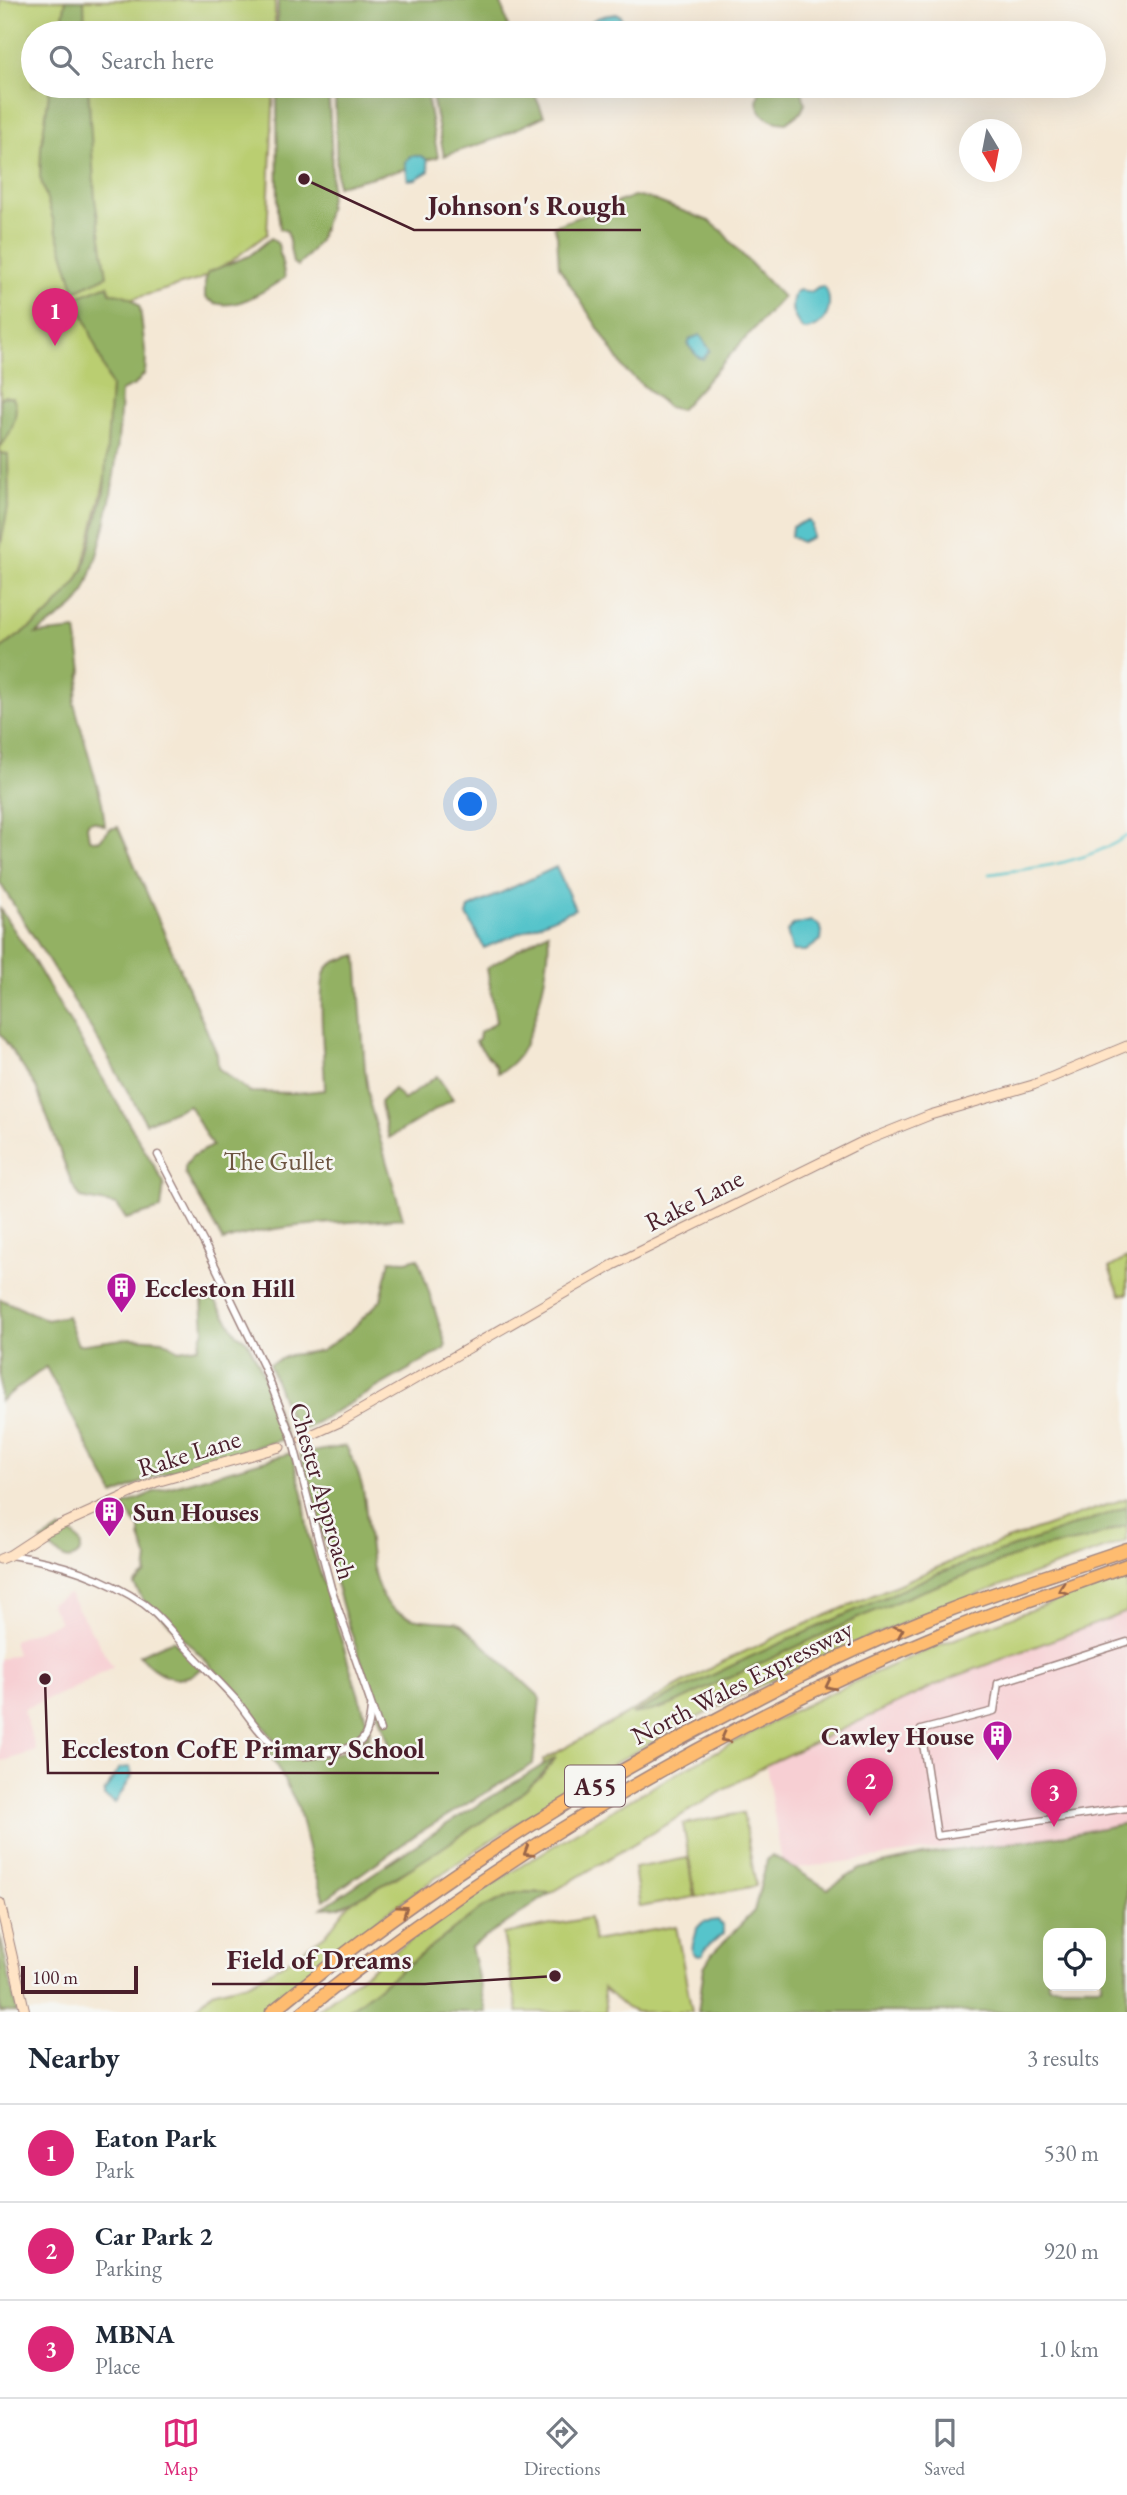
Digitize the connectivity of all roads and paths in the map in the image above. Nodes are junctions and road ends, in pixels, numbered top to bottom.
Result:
1 (1127, 1046) edge
2 (158, 1155) dead end
3 (302, 1439) dead end
4 (280, 1447) dead end
5 (1127, 1549) edge
6 (10, 1555) junction
7 (0, 1559) edge
8 (1127, 1565) edge
9 (1127, 1642) edge
10 (371, 1704) junction
11 (380, 1730) dead end
12 (1127, 1808) edge
13 (0, 1903) edge
14 (25, 2012) edge
15 (272, 2012) edge
16 (303, 2012) edge

1 - 3 street, Rake Lane
2 - 10 street, Chester Approach
4 - 6 street, Rake Lane
15 -> 5 highway, North Wales Expressway / A55
6 - 7 street, Rake Lane
6 - 10 street
8 -> 16 highway, North Wales Expressway / A55
9 - 12 street
10 - 11 street, Chester Approach
13 - 14 street

